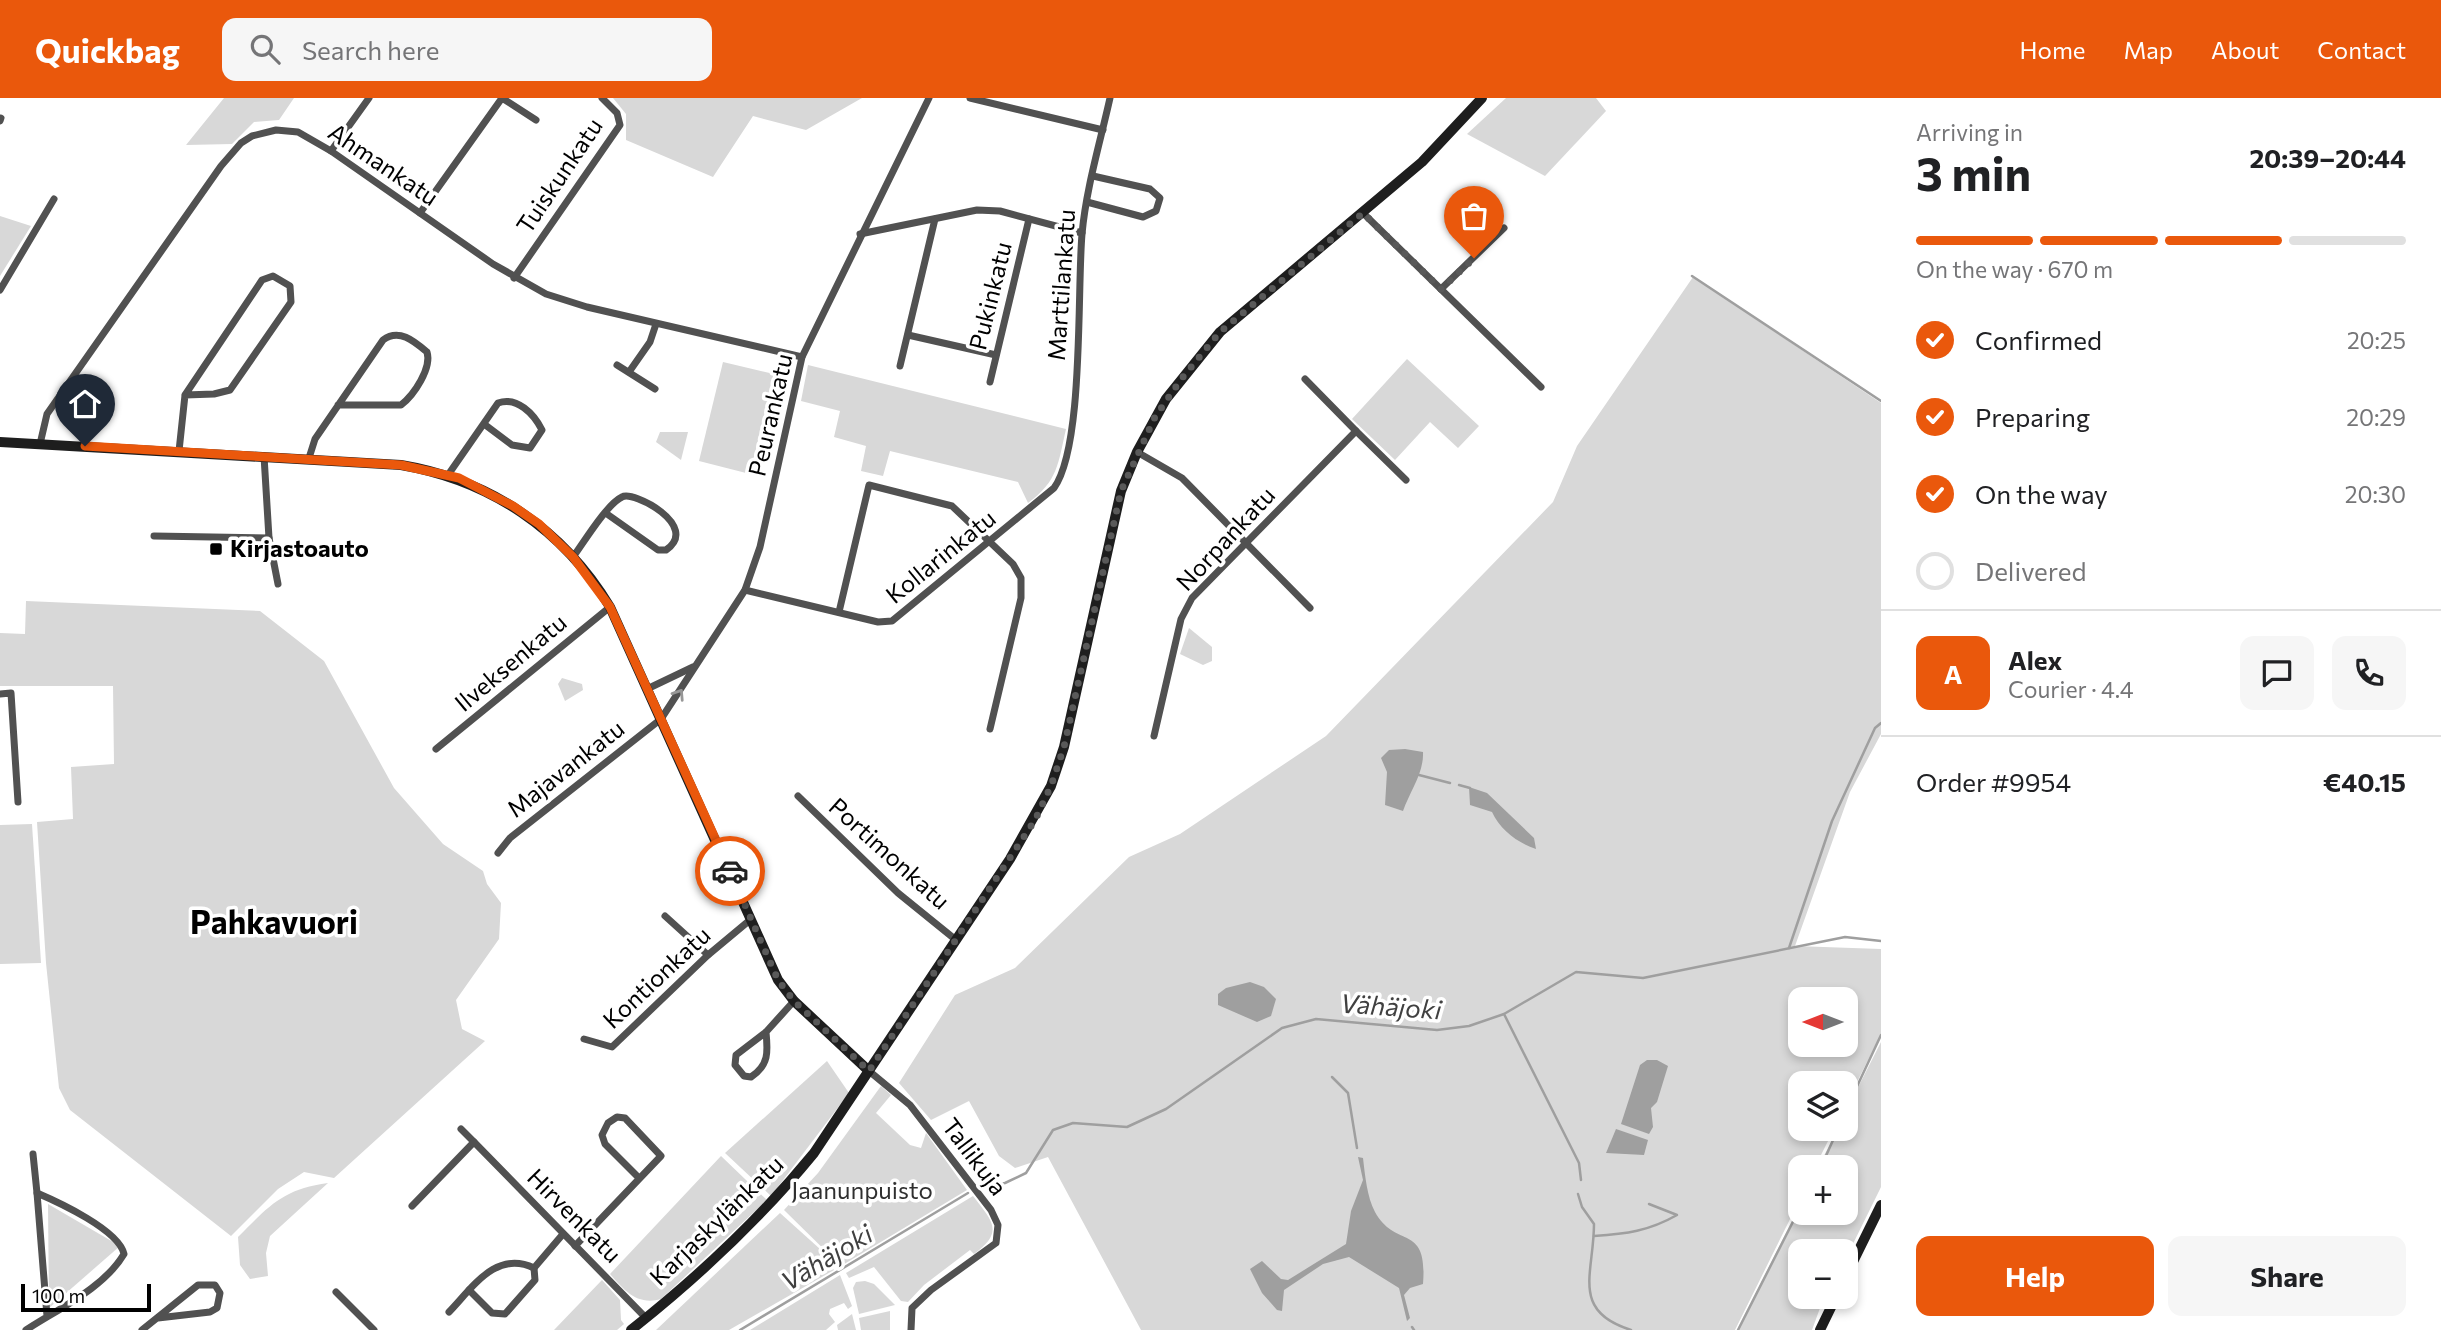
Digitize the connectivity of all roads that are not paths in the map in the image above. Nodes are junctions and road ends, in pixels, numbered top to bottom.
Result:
1 (369, 98) edge
2 (602, 98) edge
3 (929, 98) edge
4 (970, 98) edge
5 (1110, 98) edge
6 (1482, 98) edge
7 (536, 120) dead end
8 (1103, 130) junction
9 (331, 151) junction
10 (1093, 176) junction
11 (54, 199) dead end
12 (1087, 202) junction
13 (420, 213) junction
14 (1363, 213) junction
15 (934, 219) junction
16 (1029, 219) junction
17 (1504, 228) dead end
18 (860, 233) junction
19 (1082, 233) junction
20 (514, 278) junction
21 (1441, 289) junction
22 (0, 290) edge
23 (656, 324) junction
24 (908, 335) junction
25 (996, 355) junction
26 (802, 357) junction
27 (617, 365) dead end
28 (900, 366) dead end
29 (629, 372) junction
30 (1305, 379) dead end
31 (990, 382) dead end
32 (1541, 387) dead end
33 (655, 389) dead end
34 (185, 394) junction
35 (338, 405) junction
36 (484, 424) junction
37 (1356, 430) junction
38 (1070, 435) joint
39 (0, 442) edge
40 (40, 444) junction
41 (179, 451) junction
42 (1137, 452) junction
43 (264, 456) junction
44 (309, 458) junction
45 (448, 475) junction
46 (1406, 480) dead end
47 (607, 514) junction
48 (154, 536) dead end
49 (269, 538) junction
50 (990, 542) junction
51 (1246, 543) junction
52 (573, 557) junction
53 (278, 584) dead end
54 (745, 590) junction
55 (610, 607) junction
56 (1310, 608) dead end
57 (839, 612) junction
58 (694, 667) junction
59 (647, 689) junction
60 (0, 694) edge
61 (661, 719) junction
62 (990, 729) dead end
63 (1154, 736) dead end
64 (436, 749) dead end
65 (798, 796) dead end
66 (18, 802) dead end
67 (498, 853) dead end
68 (665, 916) dead end
69 (750, 919) junction
70 (956, 940) junction
71 (708, 955) junction
72 (794, 1001) junction
73 (766, 1032) junction
74 (584, 1039) dead end
75 (869, 1071) junction
76 (461, 1129) dead end
77 (474, 1142) junction
78 (33, 1154) dead end
79 (639, 1178) junction
80 (37, 1193) junction
81 (1881, 1205) edge
82 (412, 1206) dead end
83 (1877, 1222) edge
84 (563, 1234) junction
85 (575, 1245) junction
86 (1858, 1255) edge
87 (534, 1268) junction
88 (470, 1290) junction
89 (336, 1292) dead end
90 (1830, 1309) edge
91 (449, 1312) dead end
92 (47, 1316) junction
93 (158, 1318) junction
94 (646, 1318) junction
95 (26, 1330) edge
96 (142, 1330) edge
97 (374, 1330) edge
98 (631, 1330) edge
99 (911, 1330) edge
100 (1820, 1330) edge

1 - 9 street
2 - 20 street, Tuiskunkatu
3 - 18 street, Peurankatu
4 - 8 street
5 - 8 street, Marttilankatu
6 - 14 street, Karjaskylänkatu
7 - 13 street
8 - 10 street, Marttilankatu
9 - 13 street, Ahmankatu
9 - 40 street, Ahmankatu
10 - 12 street, Marttilankatu
10 - 12 street
11 - 22 street
12 - 19 street, Marttilankatu
13 - 20 street, Ahmankatu
14 - 21 street
14 - 42 street, Karjaskylänkatu
15 - 16 street
15 - 18 street
15 - 24 street
16 - 19 street
16 - 25 street, Pukinkatu
17 - 21 street
18 - 26 street, Peurankatu
19 - 38 street, Marttilankatu
20 - 23 street, Ahmankatu
21 - 32 street
23 - 26 street, Ahmankatu
23 - 29 street
24 - 25 street
24 - 28 street
25 - 31 street, Pukinkatu
26 - 54 street, Peurankatu
27 - 29 street
29 - 33 street
30 - 37 street
34 - 34 street
34 - 41 street
35 - 35 street
35 - 44 street
36 - 36 street
36 - 45 street
37 - 46 street
37 - 51 street, Norpankatu
38 - 50 street, Kollarinkatu
39 - 40 street
40 - 41 street
41 - 43 street
42 - 51 street
42 - 70 street, Karjaskylänkatu
43 - 44 street
43 - 49 street
44 - 45 street
45 - 52 street
47 - 47 street
47 - 52 street
48 - 49 street
49 - 53 street
50 - 57 street, Kollarinkatu
50 - 57 street
50 - 62 street
51 - 56 street
51 - 63 street, Norpankatu
52 - 55 street
54 - 57 street, Kollarinkatu
54 - 58 street, Peurankatu
55 - 59 street
55 - 64 street, Ilveksenkatu
58 - 59 street
61 -> 58 street, Peurankatu
59 - 61 street
60 - 66 street
61 - 67 street, Majavankatu
61 - 69 street
65 - 70 street, Portimonkatu
68 - 71 street
69 - 71 street, Kontionkatu
69 - 72 street
70 - 75 street, Karjaskylänkatu
71 - 74 street, Kontionkatu
72 - 73 street
72 - 75 street
73 - 73 street
75 - 94 street, Karjaskylänkatu
75 - 99 street, Tallikuja
76 - 77 street, Hirvenkatu
77 - 82 street
77 - 84 street, Hirvenkatu
78 - 80 street
79 - 79 street
79 - 85 street
80 - 92 street
80 - 92 street
81 - 83 street
83 - 86 street
84 - 85 street, Hirvenkatu
84 - 87 street
85 - 94 street, Hirvenkatu
87 - 88 street
87 - 88 street
88 - 91 street
89 - 97 street
90 - 100 street
92 - 95 street
93 - 93 street
93 - 96 street
94 - 98 street, Karjaskylänkatu

